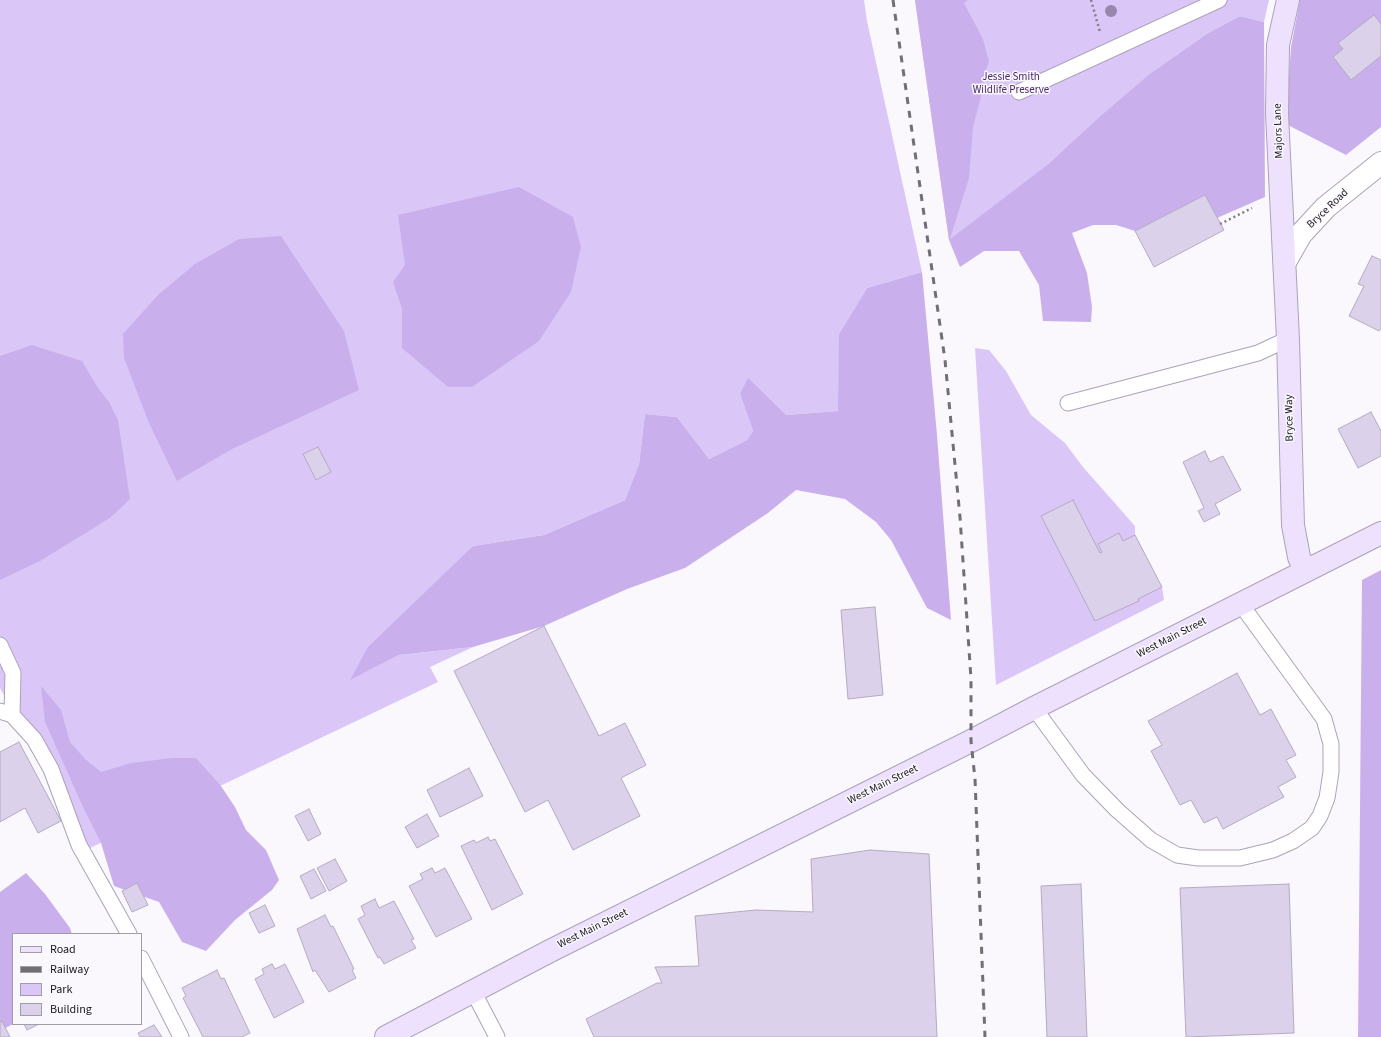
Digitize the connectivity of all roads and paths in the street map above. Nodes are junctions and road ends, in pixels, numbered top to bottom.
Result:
1 (1091, 0) edge
2 (1220, 0) edge
3 (1288, 0) edge
4 (1099, 26) dead end
5 (1019, 92) dead end
6 (1381, 163) edge
7 (1252, 208) dead end
8 (1220, 224) dead end
9 (1285, 262) junction
10 (1288, 339) junction
11 (1068, 404) dead end
12 (1381, 533) edge
13 (1305, 571) junction
14 (1240, 603) junction
15 (0, 645) edge
16 (1034, 708) junction
17 (6, 713) edge
18 (127, 933) edge
19 (142, 960) edge
20 (473, 991) junction
21 (181, 1037) edge
22 (386, 1037) edge
23 (497, 1037) edge

1 - 4 path
2 - 5 lane
3 - 9 main road, Majors Lane
6 - 9 street, Bryce Road
7 - 8 path
9 - 10 main road, Bryce Way
10 - 11 lane
10 - 13 main road, Bryce Way
12 - 13 main road, West Main Street
13 - 14 main road, West Main Street
14 - 16 main road, West Main Street
14 - 16 lane
15 - 17 lane
16 - 20 main road, West Main Street
17 - 18 lane
19 - 21 lane
20 - 22 main road, West Main Street
20 - 23 lane

